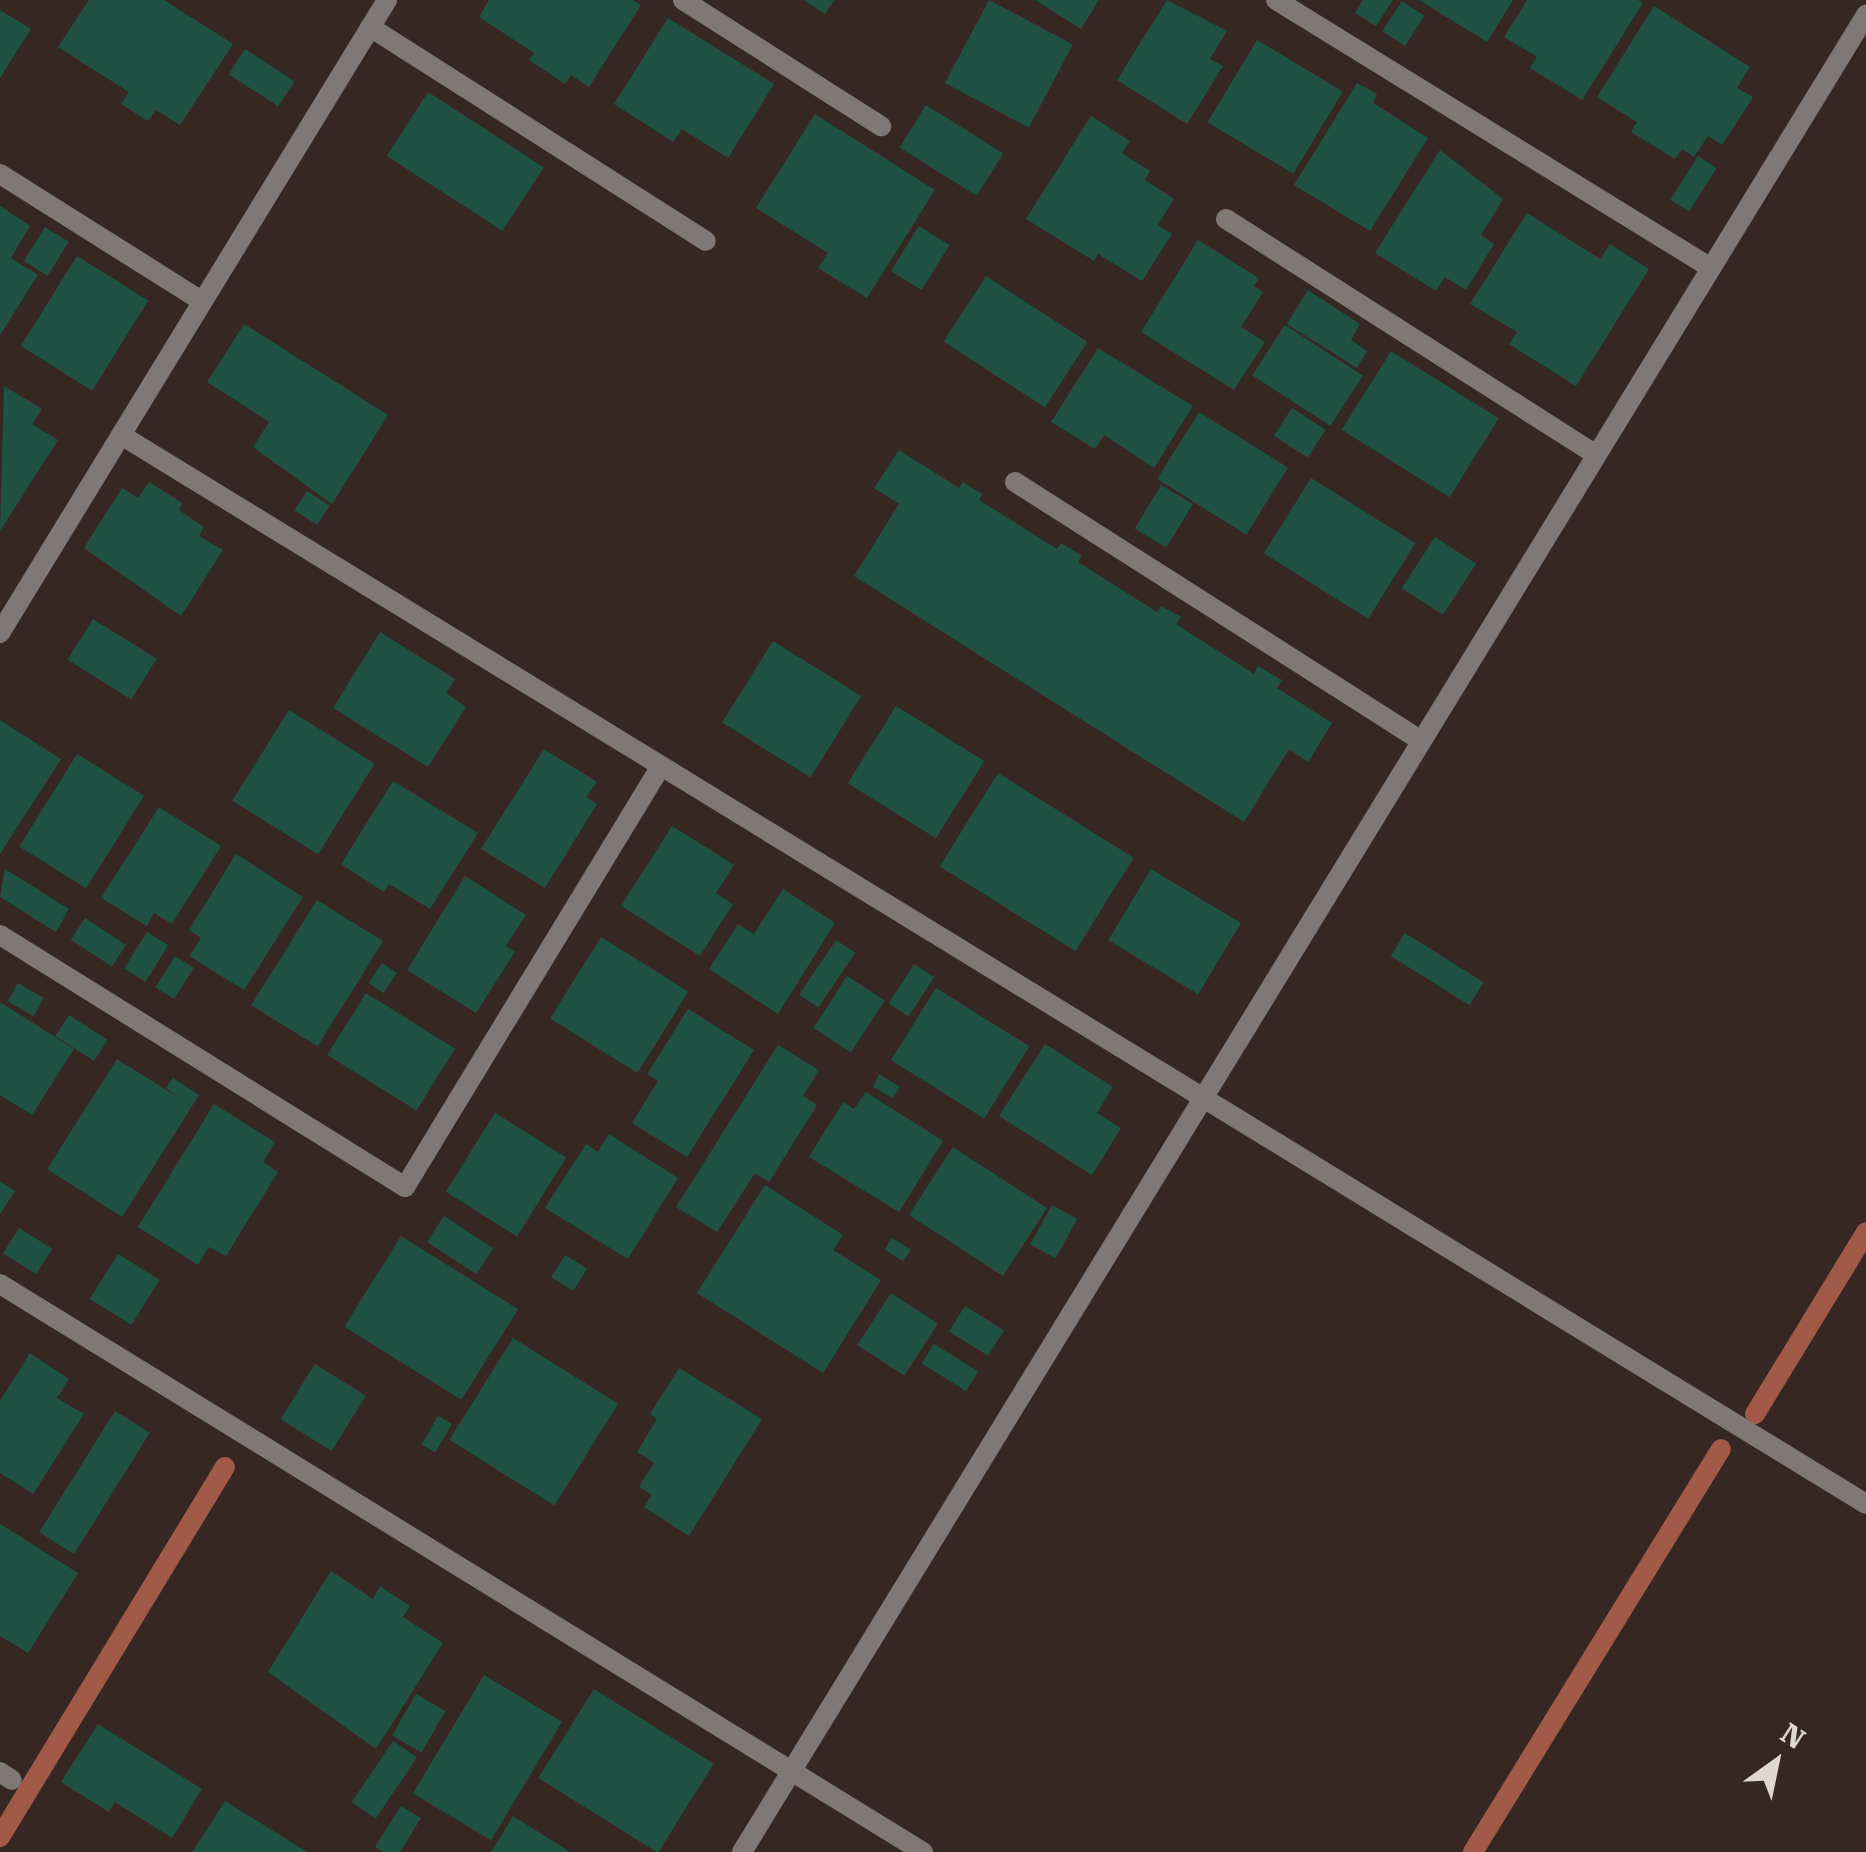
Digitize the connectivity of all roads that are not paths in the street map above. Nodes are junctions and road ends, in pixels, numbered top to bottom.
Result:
1 (387, 0) edge
2 (683, 0) edge
3 (1276, 0) edge
4 (1866, 15) edge
5 (370, 27) junction
6 (881, 126) dead end
7 (0, 174) edge
8 (1226, 219) dead end
9 (706, 241) dead end
10 (1711, 268) junction
11 (202, 301) junction
12 (121, 435) junction
13 (1596, 455) junction
14 (1016, 482) dead end
15 (7, 606) edge
16 (0, 633) edge
17 (1422, 741) junction
18 (660, 767) junction
19 (0, 935) edge
20 (1202, 1100) junction
21 (0, 1284) edge
22 (1866, 1504) edge
23 (791, 1771) junction
24 (742, 1852) edge
25 (923, 1852) edge

1 - 5 street
2 - 6 street
3 - 10 street
4 - 10 street
5 - 9 street
5 - 11 street
7 - 11 street
8 - 13 street
10 - 13 street
11 - 12 street
12 - 15 street
12 - 18 street
13 - 17 street
14 - 17 street
15 - 16 street
17 - 20 street
18 - 19 street
18 - 20 street
20 - 22 street
20 - 23 street
21 - 23 street
23 - 24 street
23 - 25 street

